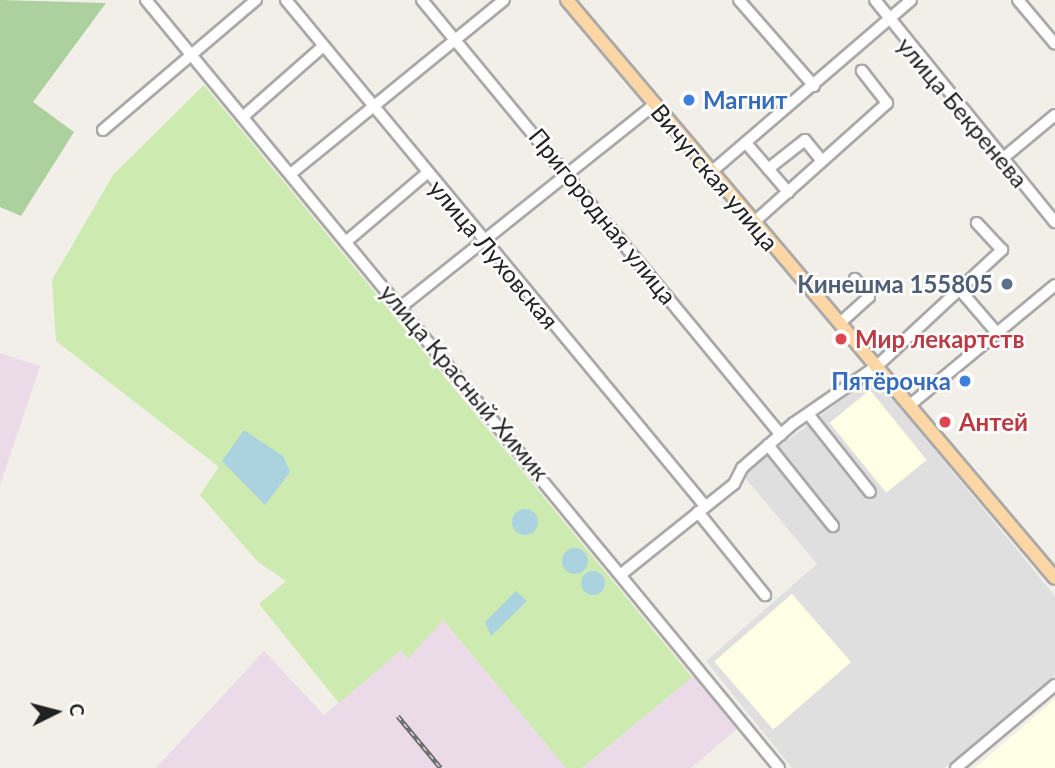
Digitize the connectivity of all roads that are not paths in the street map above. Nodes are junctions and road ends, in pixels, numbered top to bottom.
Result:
1 (146, 0) edge
2 (256, 0) edge
3 (286, 0) edge
4 (422, 0) edge
5 (504, 0) edge
6 (566, 0) edge
7 (739, 0) edge
8 (875, 0) edge
9 (911, 0) edge
10 (1018, 0) edge
11 (888, 20) junction
12 (455, 40) junction
13 (1055, 44) edge
14 (322, 47) junction
15 (192, 54) junction
16 (862, 71) dead end
17 (814, 86) junction
18 (654, 105) junction
19 (373, 109) junction
20 (245, 115) junction
21 (1055, 115) edge
22 (103, 130) dead end
23 (746, 143) junction
24 (1002, 159) junction
25 (822, 161) junction
26 (768, 169) junction
27 (293, 172) junction
28 (569, 172) junction
29 (427, 173) junction
30 (710, 173) junction
31 (788, 192) junction
32 (1055, 222) edge
33 (754, 223) junction
34 (977, 223) dead end
35 (347, 241) junction
36 (484, 242) junction
37 (855, 279) dead end
38 (1055, 285) edge
39 (960, 290) junction
40 (402, 306) junction
41 (840, 323) junction
42 (997, 333) junction
43 (877, 366) junction
44 (910, 405) junction
45 (809, 415) junction
46 (781, 435) junction
47 (768, 446) junction
48 (870, 492) dead end
49 (702, 509) junction
50 (833, 526) dead end
51 (624, 572) junction
52 (1055, 578) edge
53 (765, 595) dead end
54 (1055, 685) edge
55 (779, 768) edge
56 (956, 768) edge

1 - 15 street, улица Красный Химик
2 - 15 street
3 - 14 street, улица Луховская
4 - 12 street, Пригородная улица
5 - 12 street
6 - 18 main road, Вичугская улица
7 - 17 street
8 - 11 street, улица Бекренева
9 - 11 street
10 - 13 street
11 - 17 street
11 - 24 street, улица Бекренева
12 - 19 street
12 - 28 street, Пригородная улица
14 - 19 street, улица Луховская
14 - 20 street
15 - 20 street, улица Красный Химик
15 - 22 street
16 - 25 street
17 - 23 street
18 - 28 street
18 - 30 main road, Вичугская улица
19 - 27 street
19 - 29 street, улица Луховская
20 - 27 street, улица Красный Химик
21 - 24 street
23 - 26 street
23 - 30 street
24 - 32 street, улица Бекренева
25 - 26 street
25 - 31 street
26 - 31 street
27 - 35 street, улица Красный Химик
28 - 36 street
28 - 46 street, Пригородная улица
29 - 35 street
29 - 36 street, улица Луховская
30 - 33 main road, Вичугская улица
31 - 33 street
33 - 41 main road, Вичугская улица
34 - 39 street
35 - 40 street, улица Красный Химик
36 - 40 street
36 - 49 street, улица Луховская
37 - 41 street
38 - 42 street
39 - 42 street
39 - 43 street
40 - 51 street, улица Красный Химик
41 - 43 main road, Вичугская улица
42 - 44 street
43 - 44 main road, Вичугская улица
43 - 45 street
44 - 52 main road, Вичугская улица
45 - 46 street
45 - 48 street
46 - 47 street
47 - 49 street
47 - 50 street
49 - 51 street
49 - 53 street, улица Луховская
51 - 55 street, улица Красный Химик
54 - 56 street

